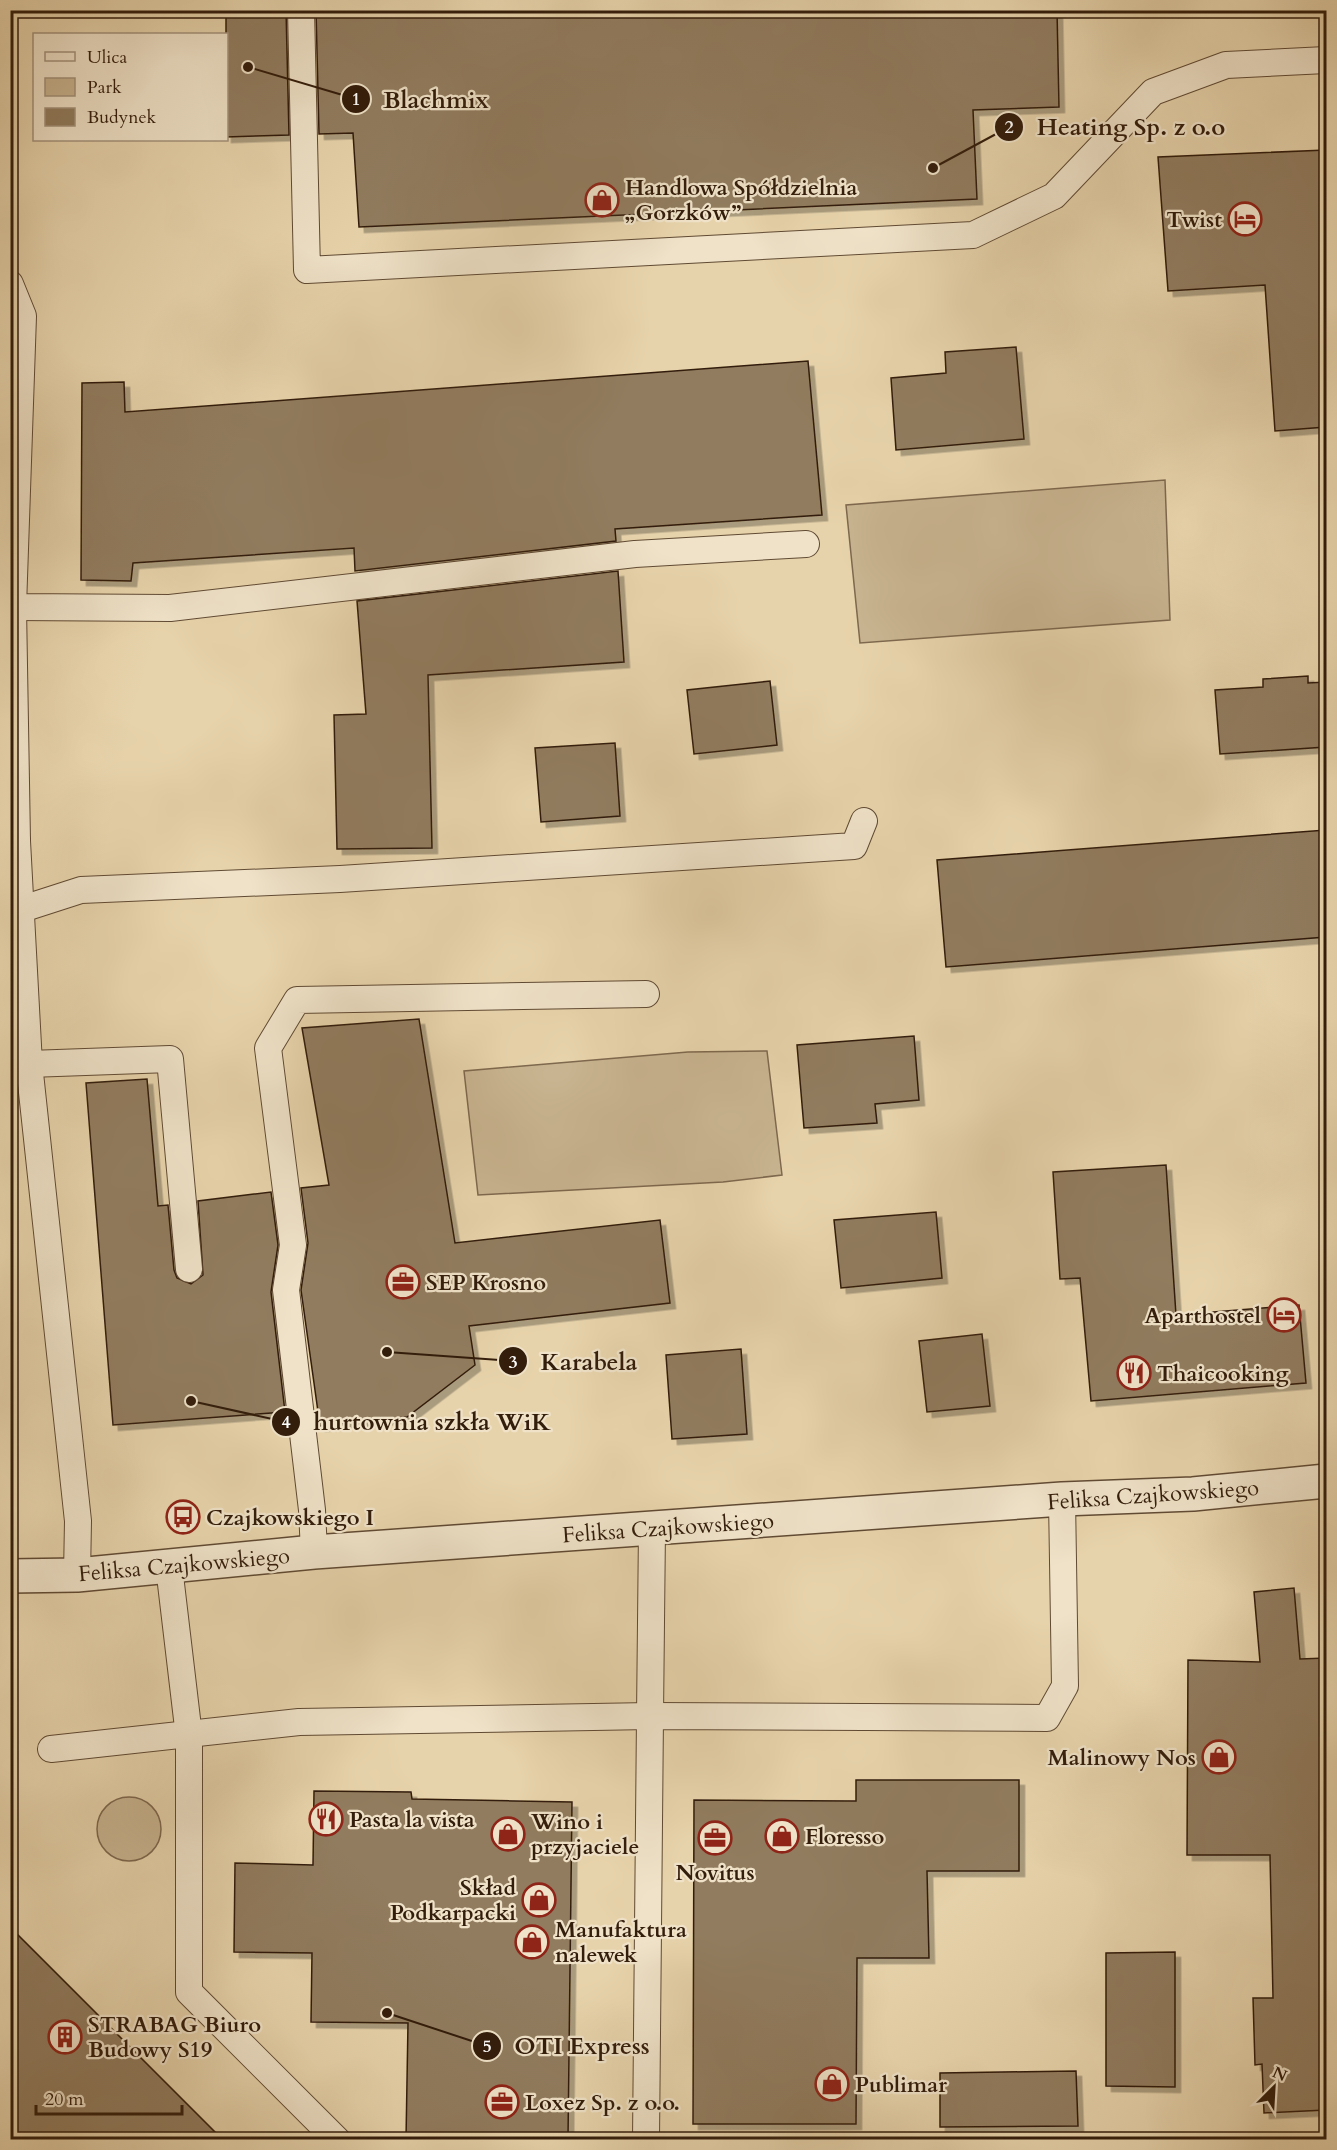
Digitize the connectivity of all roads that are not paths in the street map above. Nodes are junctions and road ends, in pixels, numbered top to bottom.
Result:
1 (301, 10) edge
2 (1326, 60) edge
3 (10, 284) edge
4 (806, 544) dead end
5 (13, 607) junction
6 (864, 821) dead end
7 (14, 841) edge
8 (19, 909) junction
9 (646, 994) dead end
10 (29, 1064) junction
11 (189, 1269) dead end
12 (1326, 1481) edge
13 (1062, 1499) junction
14 (652, 1528) junction
15 (314, 1552) junction
16 (169, 1567) junction
17 (77, 1575) junction
18 (10, 1576) edge
19 (650, 1716) junction
20 (189, 1736) junction
21 (51, 1749) dead end
22 (338, 2139) edge
23 (646, 2139) edge

1 - 2 lane
3 - 5 lane
4 - 5 lane
5 - 7 lane
6 - 8 lane
7 - 8 lane
8 - 10 lane
9 - 15 lane
10 - 11 lane
10 - 17 lane
12 - 13 street, Feliksa Czajkowskiego
13 - 14 street, Feliksa Czajkowskiego
13 - 19 lane
14 - 15 street, Feliksa Czajkowskiego
14 - 19 lane
15 - 16 street, Feliksa Czajkowskiego
16 - 17 street, Feliksa Czajkowskiego
16 - 20 lane
17 - 18 street, Feliksa Czajkowskiego
19 - 20 lane
19 - 23 lane
20 - 21 lane
20 - 22 lane

